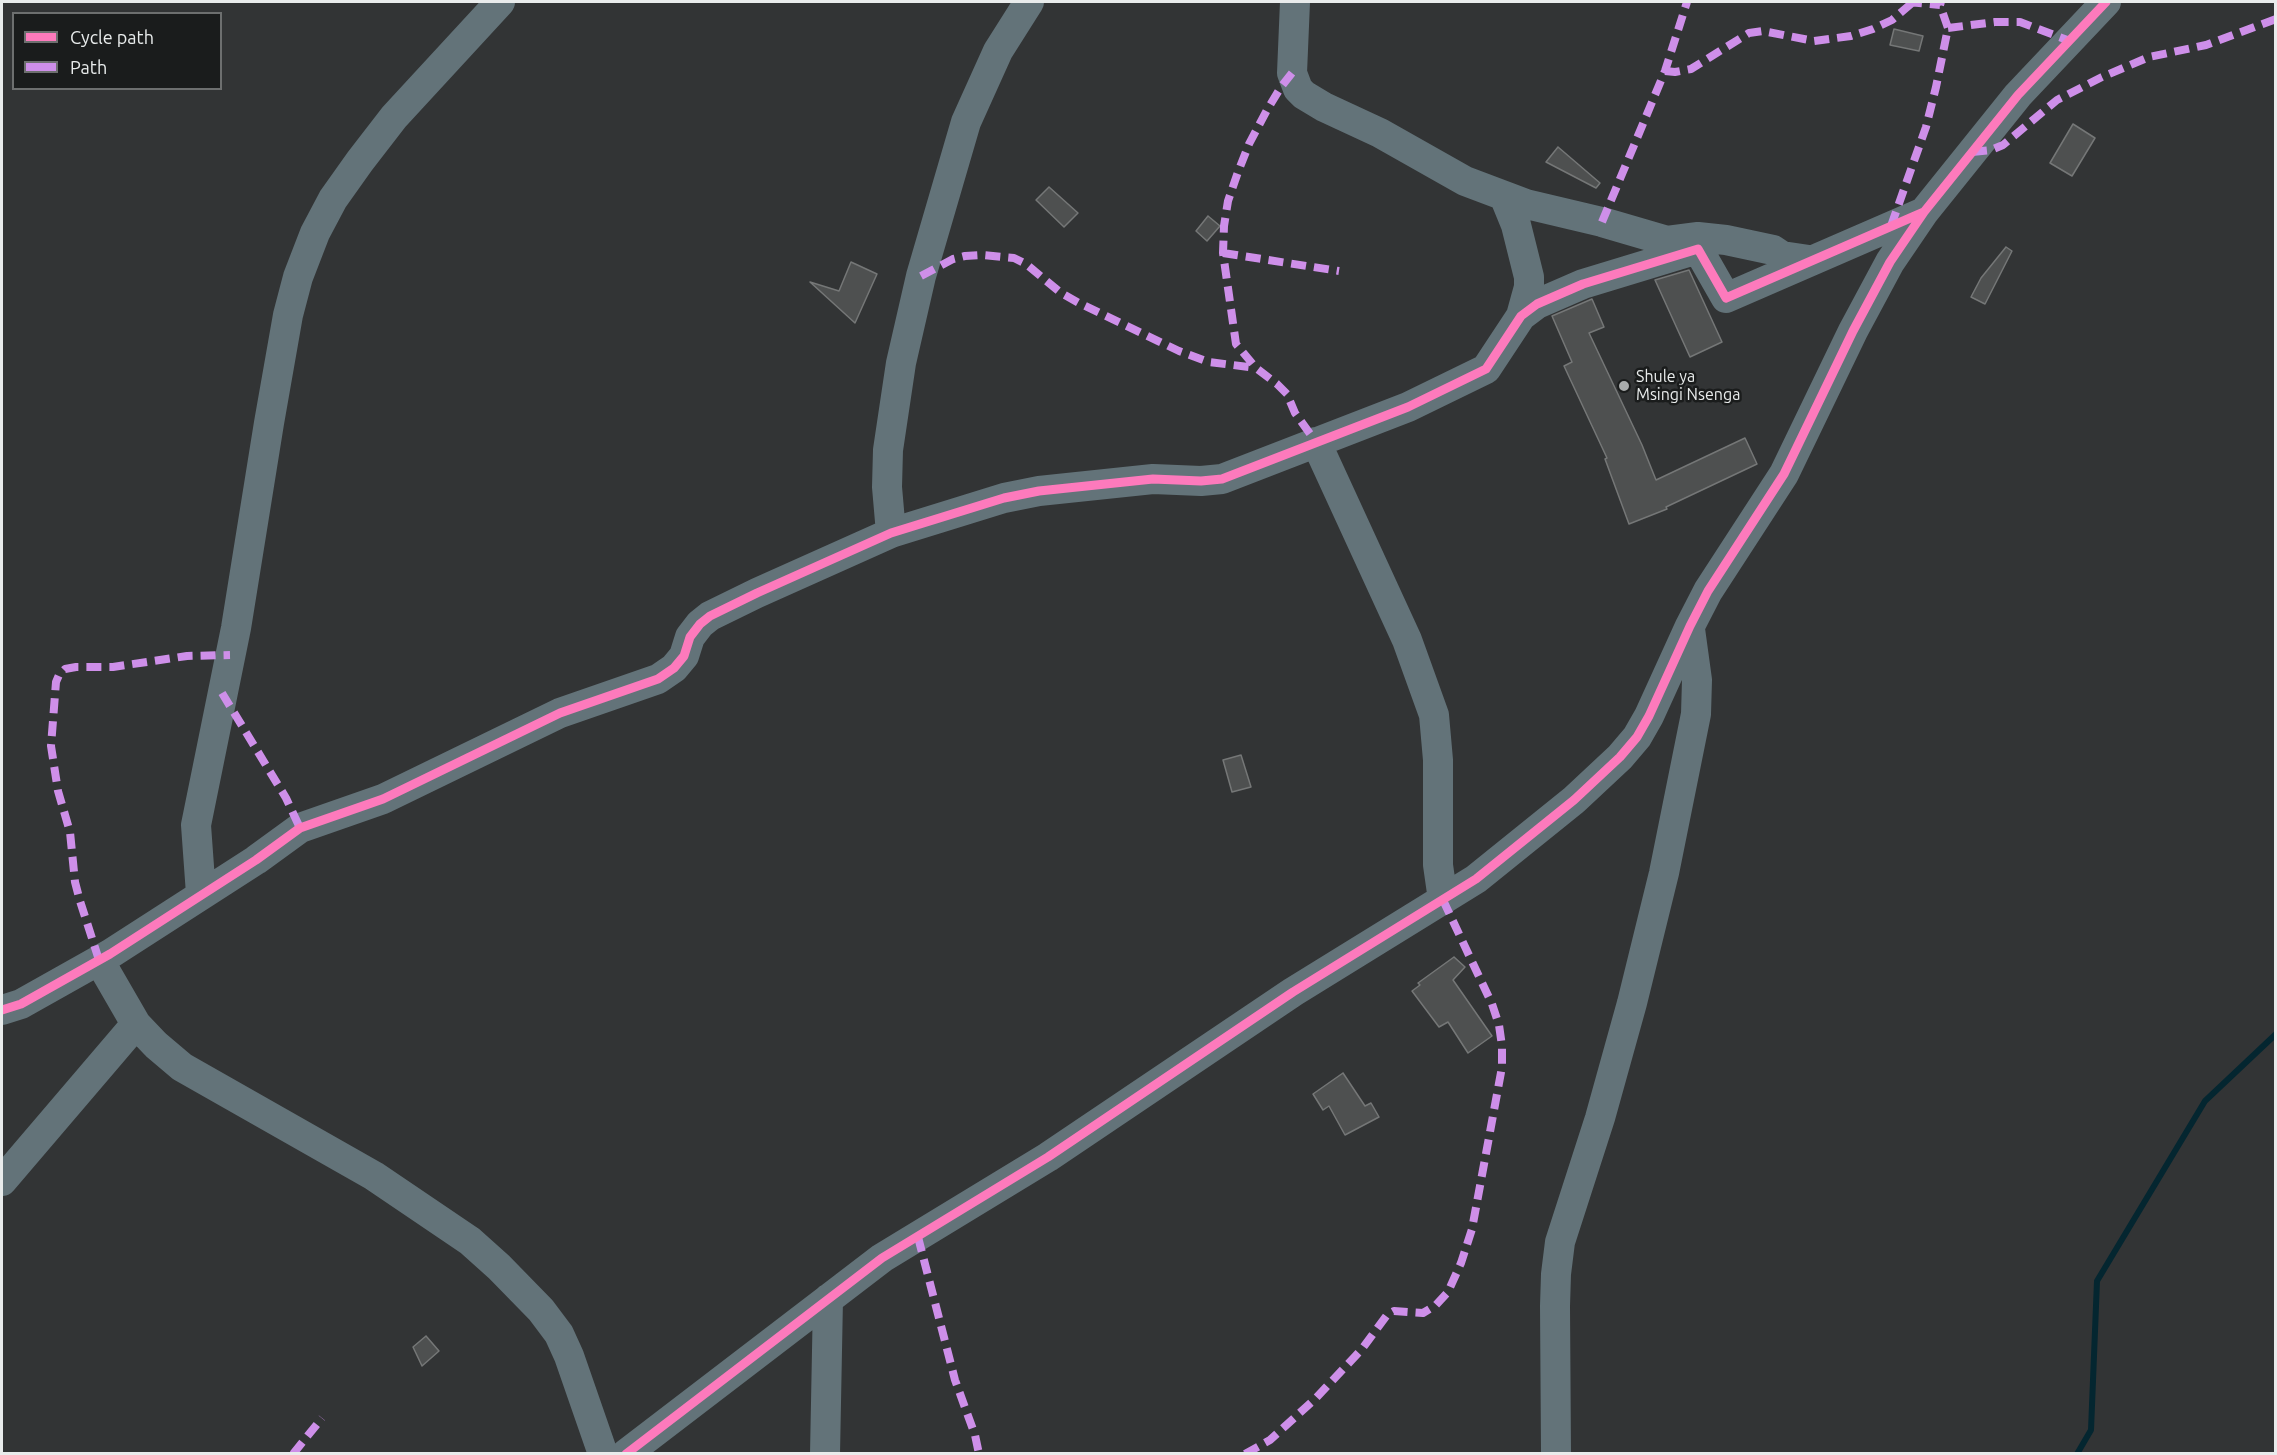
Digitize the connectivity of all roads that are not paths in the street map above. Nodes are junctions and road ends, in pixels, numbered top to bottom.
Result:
1 (500, 2) edge
2 (1029, 2) edge
3 (1295, 2) edge
4 (2106, 2) edge
5 (1505, 198) junction
6 (1924, 212) junction
7 (1809, 260) junction
8 (1521, 316) junction
9 (1316, 442) junction
10 (891, 533) junction
11 (1690, 626) junction
12 (201, 894) junction
13 (1443, 900) junction
14 (99, 960) junction
15 (2, 1010) edge
16 (136, 1024) junction
17 (2, 1181) edge
18 (828, 1299) junction
19 (603, 1454) edge
20 (626, 1454) edge
21 (825, 1454) edge
22 (1556, 1454) edge

1 - 12 street
2 - 10 street
3 - 5 street
4 - 6 street
5 - 7 street
5 - 8 street
6 - 7 street
6 - 11 street
7 - 8 street
8 - 9 street
9 - 10 street
9 - 13 street
10 - 12 street
11 - 13 street
11 - 22 street
12 - 14 street
13 - 18 street
14 - 15 street
14 - 16 street
16 - 17 street
16 - 19 street
18 - 20 street
18 - 21 street

